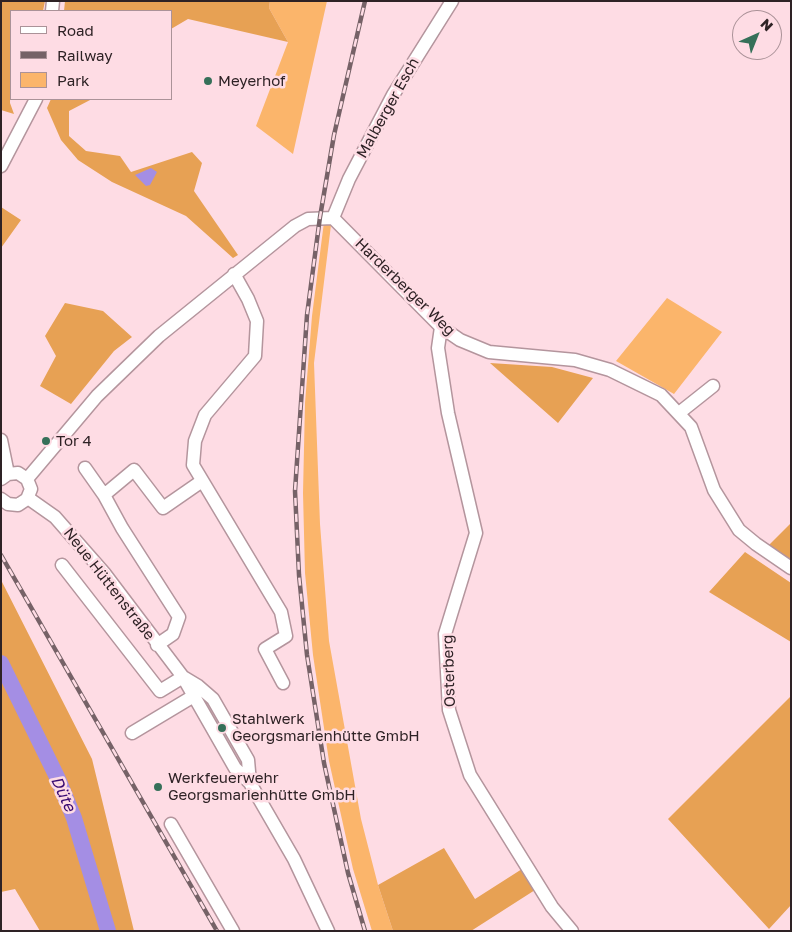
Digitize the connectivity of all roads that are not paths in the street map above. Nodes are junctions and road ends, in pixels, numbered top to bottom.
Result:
1 (452, 1) edge
2 (35, 100) edge
3 (1, 166) edge
4 (334, 218) junction
5 (234, 274) junction
6 (441, 327) junction
7 (713, 386) dead end
8 (679, 413) junction
9 (1, 440) edge
10 (85, 468) dead end
11 (5, 476) edge
12 (27, 479) junction
13 (202, 481) junction
14 (104, 495) junction
15 (28, 498) junction
16 (2, 501) edge
17 (62, 565) dead end
18 (791, 568) edge
19 (157, 645) junction
20 (183, 677) junction
21 (283, 683) dead end
22 (192, 697) junction
23 (132, 734) dead end
24 (250, 783) junction
25 (171, 824) dead end
26 (234, 931) edge
27 (328, 931) edge
28 (572, 931) edge

1 - 4 street, Malberger Esch
2 - 3 street
4 - 5 street
4 - 6 street, Harderberger Weg
5 - 12 street
5 - 13 street
6 - 8 street, Harderberger Weg
6 - 28 street, Osterberg
7 - 8 street
8 - 18 street, Harderberger Weg
9 - 11 street
10 - 14 street
11 - 12 street
12 - 15 street
13 - 14 street
13 - 21 street
14 - 19 street
15 - 16 street
15 - 19 street, Neue Hüttenstraße
17 - 20 street
19 - 20 street, Neue Hüttenstraße
20 - 22 street, Neue Hüttenstraße
20 - 24 street, Neue Hüttenstraße
22 - 23 street
22 - 24 street, Neue Hüttenstraße
24 - 27 street, Neue Hüttenstraße
25 - 26 street

